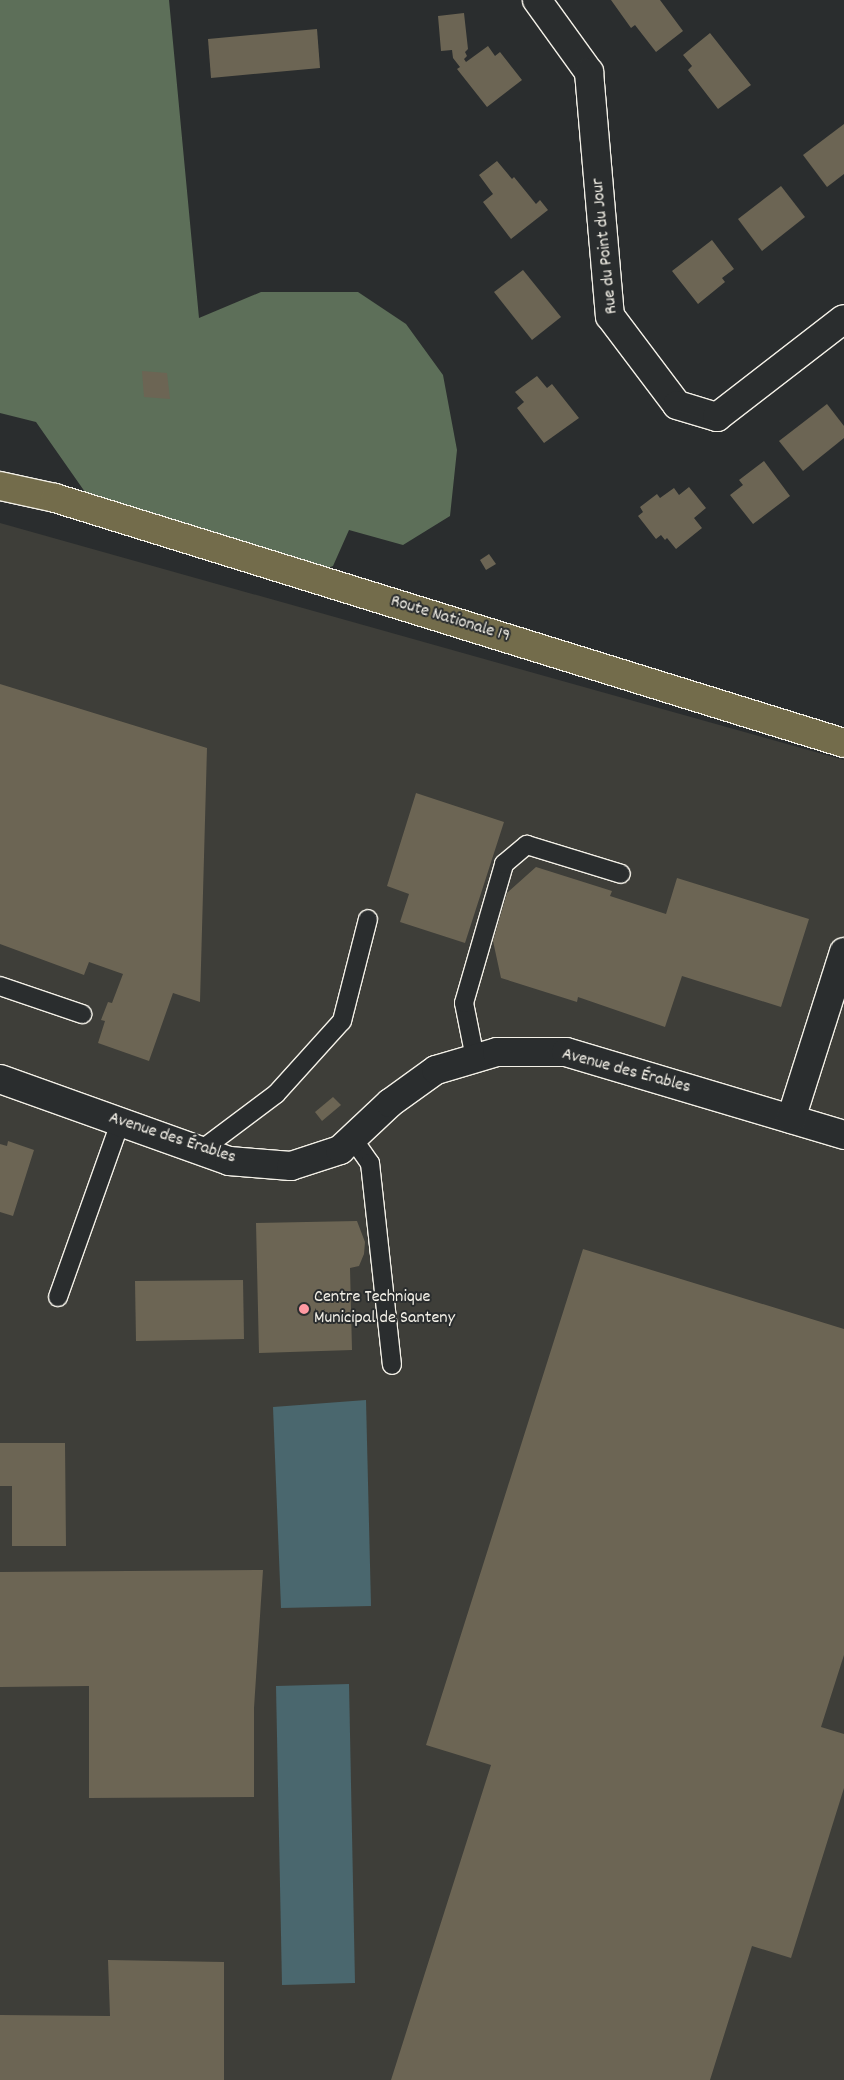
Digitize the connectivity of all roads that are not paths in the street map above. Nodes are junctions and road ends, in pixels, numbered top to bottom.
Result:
1 (537, 0) edge
2 (844, 319) edge
3 (0, 474) edge
4 (0, 486) edge
5 (55, 498) junction
6 (844, 743) edge
7 (621, 874) dead end
8 (368, 919) dead end
9 (844, 952) edge
10 (0, 986) edge
11 (82, 1014) dead end
12 (475, 1058) junction
13 (0, 1079) edge
14 (790, 1119) junction
15 (120, 1123) junction
16 (842, 1128) edge
17 (352, 1138) junction
18 (200, 1151) junction
19 (58, 1297) dead end
20 (392, 1365) dead end

1 - 2 street, Rue du Point du Jour
3 - 5 main road, Route Nationale 19
4 - 5 main road, Route Nationale 19
5 - 6 main road, Route Nationale 19
7 - 12 lane
8 - 18 lane
9 - 14 street
10 - 11 lane
12 - 14 street, Avenue des Érables
12 - 17 street, Avenue des Érables
13 - 15 street, Avenue des Érables
14 - 16 street, Avenue des Érables
15 - 18 street, Avenue des Érables
15 - 19 lane
17 - 18 street, Avenue des Érables
17 - 20 lane

